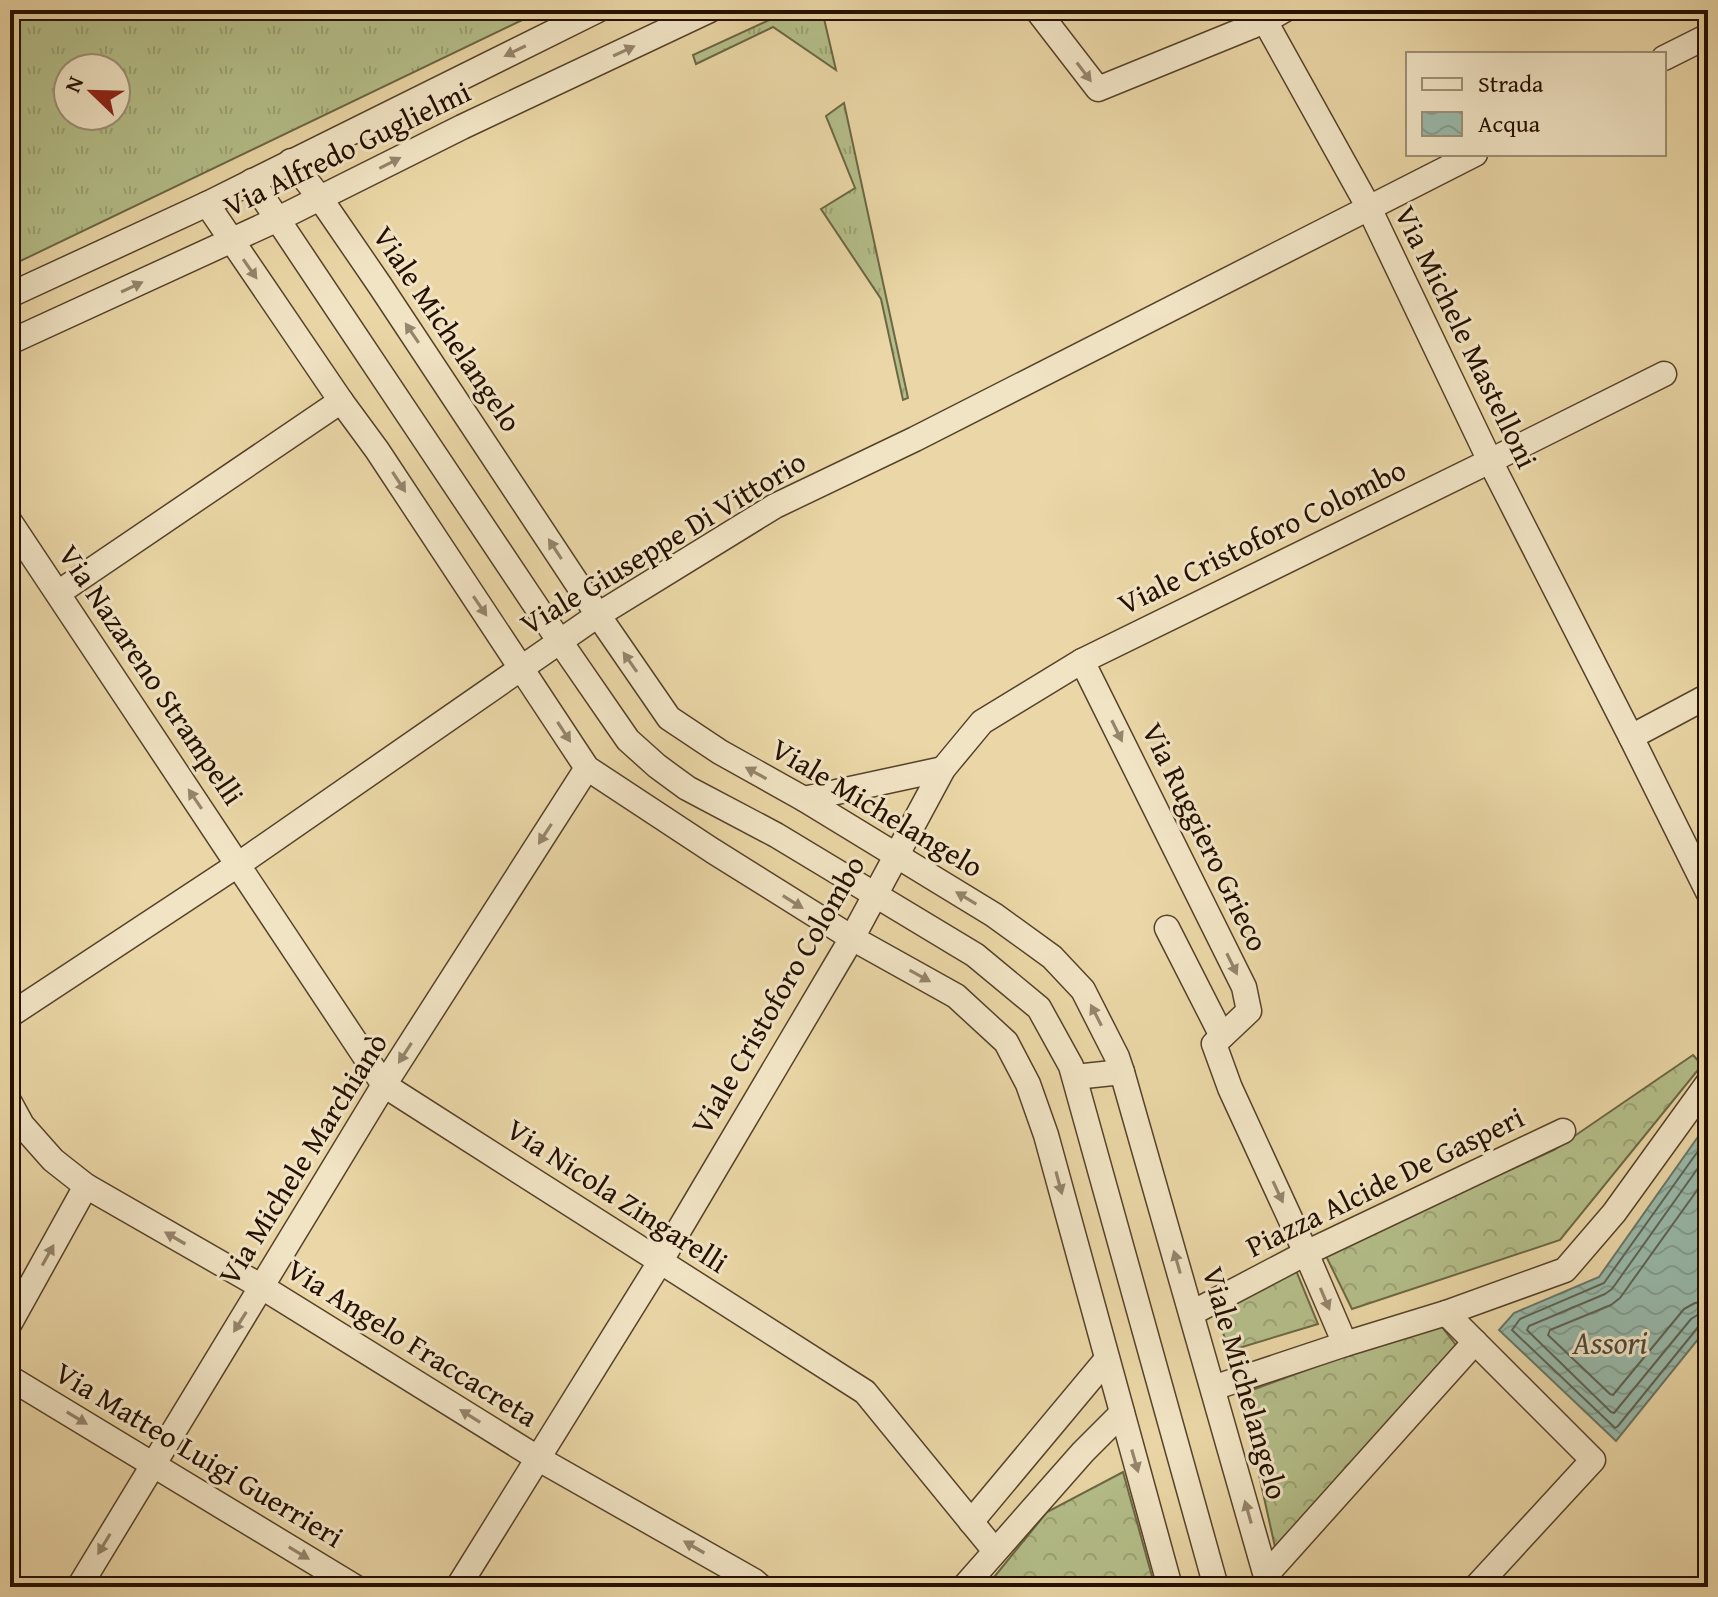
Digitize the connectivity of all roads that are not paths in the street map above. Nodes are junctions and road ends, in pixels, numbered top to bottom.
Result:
1 (598, 10) edge
2 (710, 10) edge
3 (1037, 10) edge
4 (1274, 15) edge
5 (1708, 36) edge
6 (1666, 57) edge
7 (1471, 156) edge
8 (291, 161) junction
9 (252, 181) junction
10 (320, 198) junction
11 (207, 204) junction
12 (1369, 208) junction
13 (278, 219) junction
14 (231, 241) junction
15 (68, 268) junction
16 (10, 295) edge
17 (85, 308) junction
18 (10, 342) edge
19 (1664, 374) dead end
20 (341, 401) junction
21 (1490, 461) junction
22 (10, 522) edge
23 (58, 593) junction
24 (598, 615) junction
25 (559, 641) junction
26 (1082, 661) junction
27 (521, 667) junction
28 (1708, 696) edge
29 (1631, 737) junction
30 (587, 768) junction
31 (943, 769) junction
32 (804, 799) junction
33 (895, 856) junction
34 (239, 864) junction
35 (1705, 879) edge
36 (875, 895) junction
37 (1167, 928) dead end
38 (852, 938) junction
39 (10, 1015) edge
40 (1222, 1036) junction
41 (1122, 1072) junction
42 (1075, 1077) junction
43 (1708, 1083) edge
44 (384, 1085) junction
45 (10, 1103) edge
46 (1563, 1131) dead end
47 (86, 1186) junction
48 (1306, 1253) junction
49 (660, 1262) junction
50 (262, 1287) junction
51 (1192, 1313) junction
52 (1446, 1313) junction
53 (10, 1323) edge
54 (1475, 1342) junction
55 (1345, 1344) junction
56 (1107, 1359) junction
57 (10, 1378) edge
58 (1213, 1388) junction
59 (1122, 1413) junction
60 (539, 1459) junction
61 (153, 1464) junction
62 (971, 1522) junction
63 (995, 1551) junction
64 (1267, 1581) edge
65 (79, 1587) edge
66 (355, 1587) edge
67 (458, 1587) edge
68 (761, 1587) edge
69 (964, 1587) edge
70 (1170, 1587) edge
71 (1216, 1587) edge
72 (1476, 1587) edge

1 -> 8 street, Via Alfredo Guglielmi
10 -> 2 street, Via Alfredo Guglielmi
3 -> 4 street, Via Michele Mastelloni
4 - 12 street, Via Michele Mastelloni
5 - 6 street
7 - 12 street, Viale Giuseppe Di Vittorio
8 - 9 street, Via Alfredo Guglielmi
8 - 10 street, Viale Michelangelo
9 - 11 street, Via Alfredo Guglielmi
9 - 13 street
10 - 13 street, Via Alfredo Guglielmi
24 -> 10 street, Viale Michelangelo
11 - 14 street
11 - 15 street, Via Alfredo Guglielmi
12 - 21 street, Via Michele Mastelloni
12 - 24 street, Viale Giuseppe Di Vittorio
13 - 14 street, Via Alfredo Guglielmi
13 - 25 street
17 -> 14 street, Via Alfredo Guglielmi
14 -> 20 street
15 - 16 street, Via Alfredo Guglielmi
15 - 17 street
17 - 18 street, Via Alfredo Guglielmi
19 - 21 street, Viale Cristoforo Colombo
20 - 23 street
20 -> 27 street
21 - 26 street, Viale Cristoforo Colombo
21 - 29 street, Via Michele Mastelloni
22 - 23 street, Via Nazareno Strampelli
34 -> 23 street, Via Nazareno Strampelli
24 - 25 street, Viale Giuseppe Di Vittorio
32 -> 24 street, Viale Michelangelo
25 - 27 street, Viale Giuseppe Di Vittorio
25 - 36 street
26 - 31 street, Viale Cristoforo Colombo
26 -> 40 street, Via Ruggiero Grieco
27 -> 30 street
27 - 34 street, Viale Giuseppe Di Vittorio
28 - 29 street
29 - 35 street, Via Michele Mastelloni
30 -> 38 street
30 -> 44 street, Via Michele Marchianò
31 - 32 street
31 - 33 street, Viale Cristoforo Colombo
32 - 33 street, Viale Michelangelo
33 - 36 street, Viale Cristoforo Colombo
41 -> 33 street, Viale Michelangelo
34 - 39 street, Viale Giuseppe Di Vittorio
34 - 44 street, Via Nicola Zingarelli
36 - 38 street, Viale Cristoforo Colombo
36 - 42 street
37 - 40 street
38 - 49 street, Viale Cristoforo Colombo
38 -> 56 street
40 -> 48 street
41 - 42 street
51 -> 41 street, Viale Michelangelo
42 - 71 street
43 - 52 street
44 - 49 street, Via Nicola Zingarelli
44 - 50 street, Via Michele Marchianò
45 - 47 street, Via Angelo Fraccacreta
46 - 48 street, Piazza Alcide De Gasperi
50 -> 47 street, Via Angelo Fraccacreta
53 -> 47 street
48 - 51 street, Piazza Alcide De Gasperi
48 -> 55 street
49 - 60 street, Viale Cristoforo Colombo
49 - 62 street, Via Nicola Zingarelli
60 -> 50 street, Via Angelo Fraccacreta
50 -> 61 street, Via Michele Marchianò
51 - 58 street, Viale Michelangelo
52 - 54 street
52 - 55 street
54 - 64 street
54 - 72 street
55 - 58 street
56 - 59 street
56 - 62 street
57 -> 61 street, Via Matteo Luigi Guerrieri
64 -> 58 street, Viale Michelangelo
59 - 63 street
59 -> 70 street
60 - 67 street, Viale Cristoforo Colombo
68 -> 60 street, Via Angelo Fraccacreta
61 -> 65 street, Via Michele Marchianò
61 -> 66 street, Via Matteo Luigi Guerrieri
62 - 63 street, Via Nicola Zingarelli
63 - 69 street

